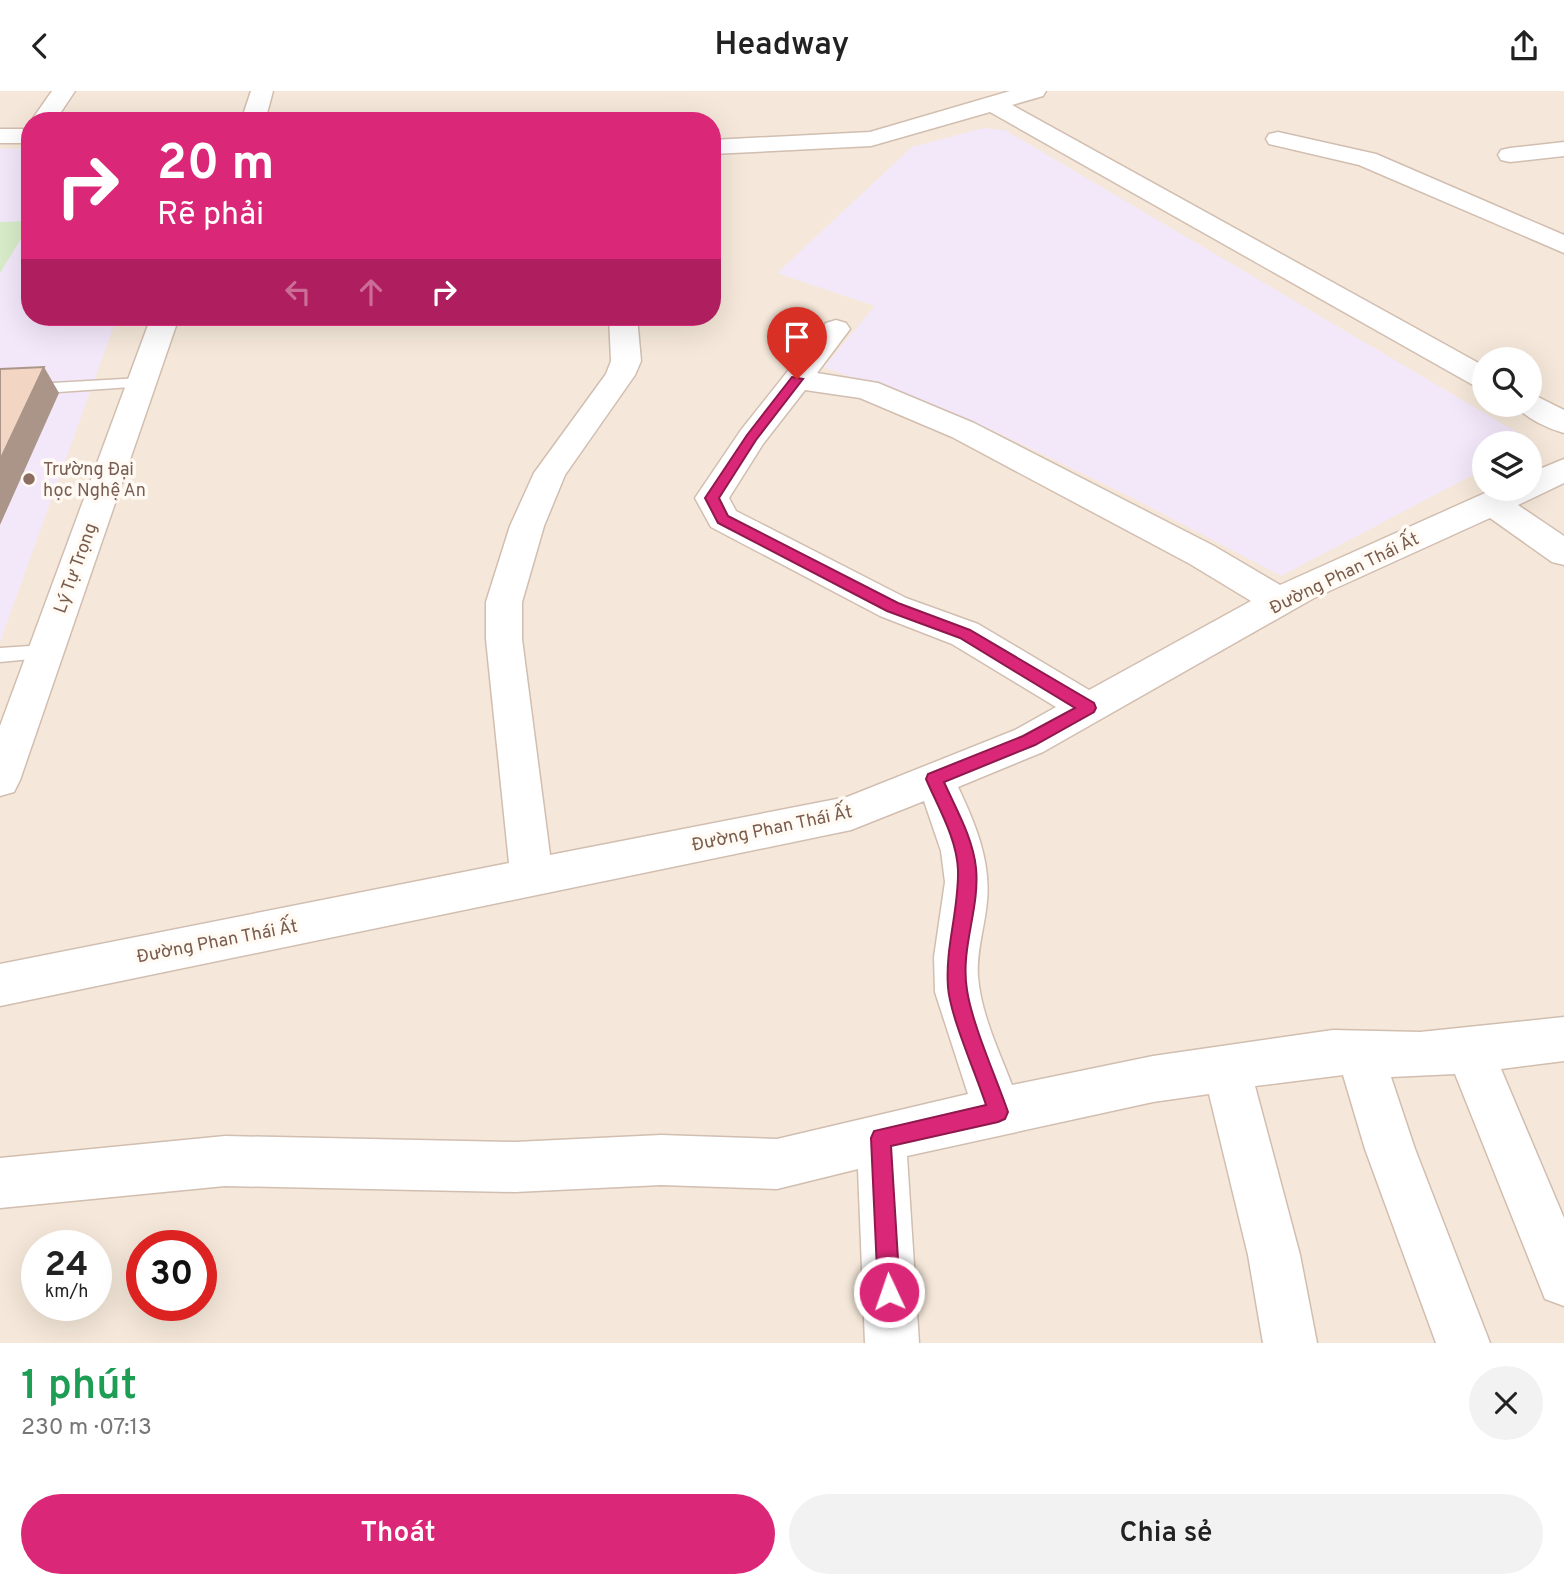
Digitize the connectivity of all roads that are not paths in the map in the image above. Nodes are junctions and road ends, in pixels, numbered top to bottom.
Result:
1 (64, 91) edge
2 (262, 91) edge
3 (1015, 95) edge
4 (50, 112) edge
5 (256, 112) edge
6 (0, 136) edge
7 (21, 136) edge
8 (1278, 139) dead end
9 (721, 147) edge
10 (1564, 149) edge
11 (1510, 155) dead end
12 (1564, 245) edge
13 (162, 326) edge
14 (624, 326) edge
15 (836, 329) dead end
16 (1472, 371) edge
17 (797, 379) junction
18 (141, 383) junction
19 (0, 391) edge
20 (1542, 411) edge
21 (1564, 423) edge
22 (1564, 470) edge
23 (1542, 481) edge
24 (1498, 501) edge
25 (1522, 501) edge
26 (1564, 553) edge
27 (1280, 602) junction
28 (45, 652) junction
29 (0, 655) edge
30 (1088, 708) junction
31 (934, 779) junction
32 (0, 780) edge
33 (532, 877) junction
34 (0, 985) edge
35 (1564, 1039) edge
36 (1470, 1052) junction
37 (1360, 1055) junction
38 (1226, 1068) junction
39 (998, 1112) junction
40 (881, 1138) junction
41 (0, 1183) edge
42 (1564, 1280) edge
43 (892, 1343) edge
44 (1290, 1343) edge
45 (1463, 1343) edge

1 - 4 street
2 - 5 street
3 - 9 street
3 - 16 street
6 - 7 street
8 - 12 street
10 - 11 street
13 - 18 street, Lý Tự Trọng
14 - 33 street
15 - 17 street
17 - 27 street
17 - 30 street
18 - 19 lane
18 - 28 street, Lý Tự Trọng
20 - 21 street
22 - 23 street, Đường Phan Thái Ất
24 - 27 street, Đường Phan Thái Ất
25 - 26 street
27 - 30 street, Đường Phan Thái Ất
28 - 29 lane
28 - 32 street, Lý Tự Trọng
30 - 31 street, Đường Phan Thái Ất
31 - 33 street, Đường Phan Thái Ất
31 - 39 street
33 - 34 street, Đường Phan Thái Ất
35 - 36 street
36 - 37 street
36 - 42 street
37 - 38 street
37 - 45 street
38 - 39 street
38 - 44 street
39 - 40 street
40 - 41 street
40 - 43 street

